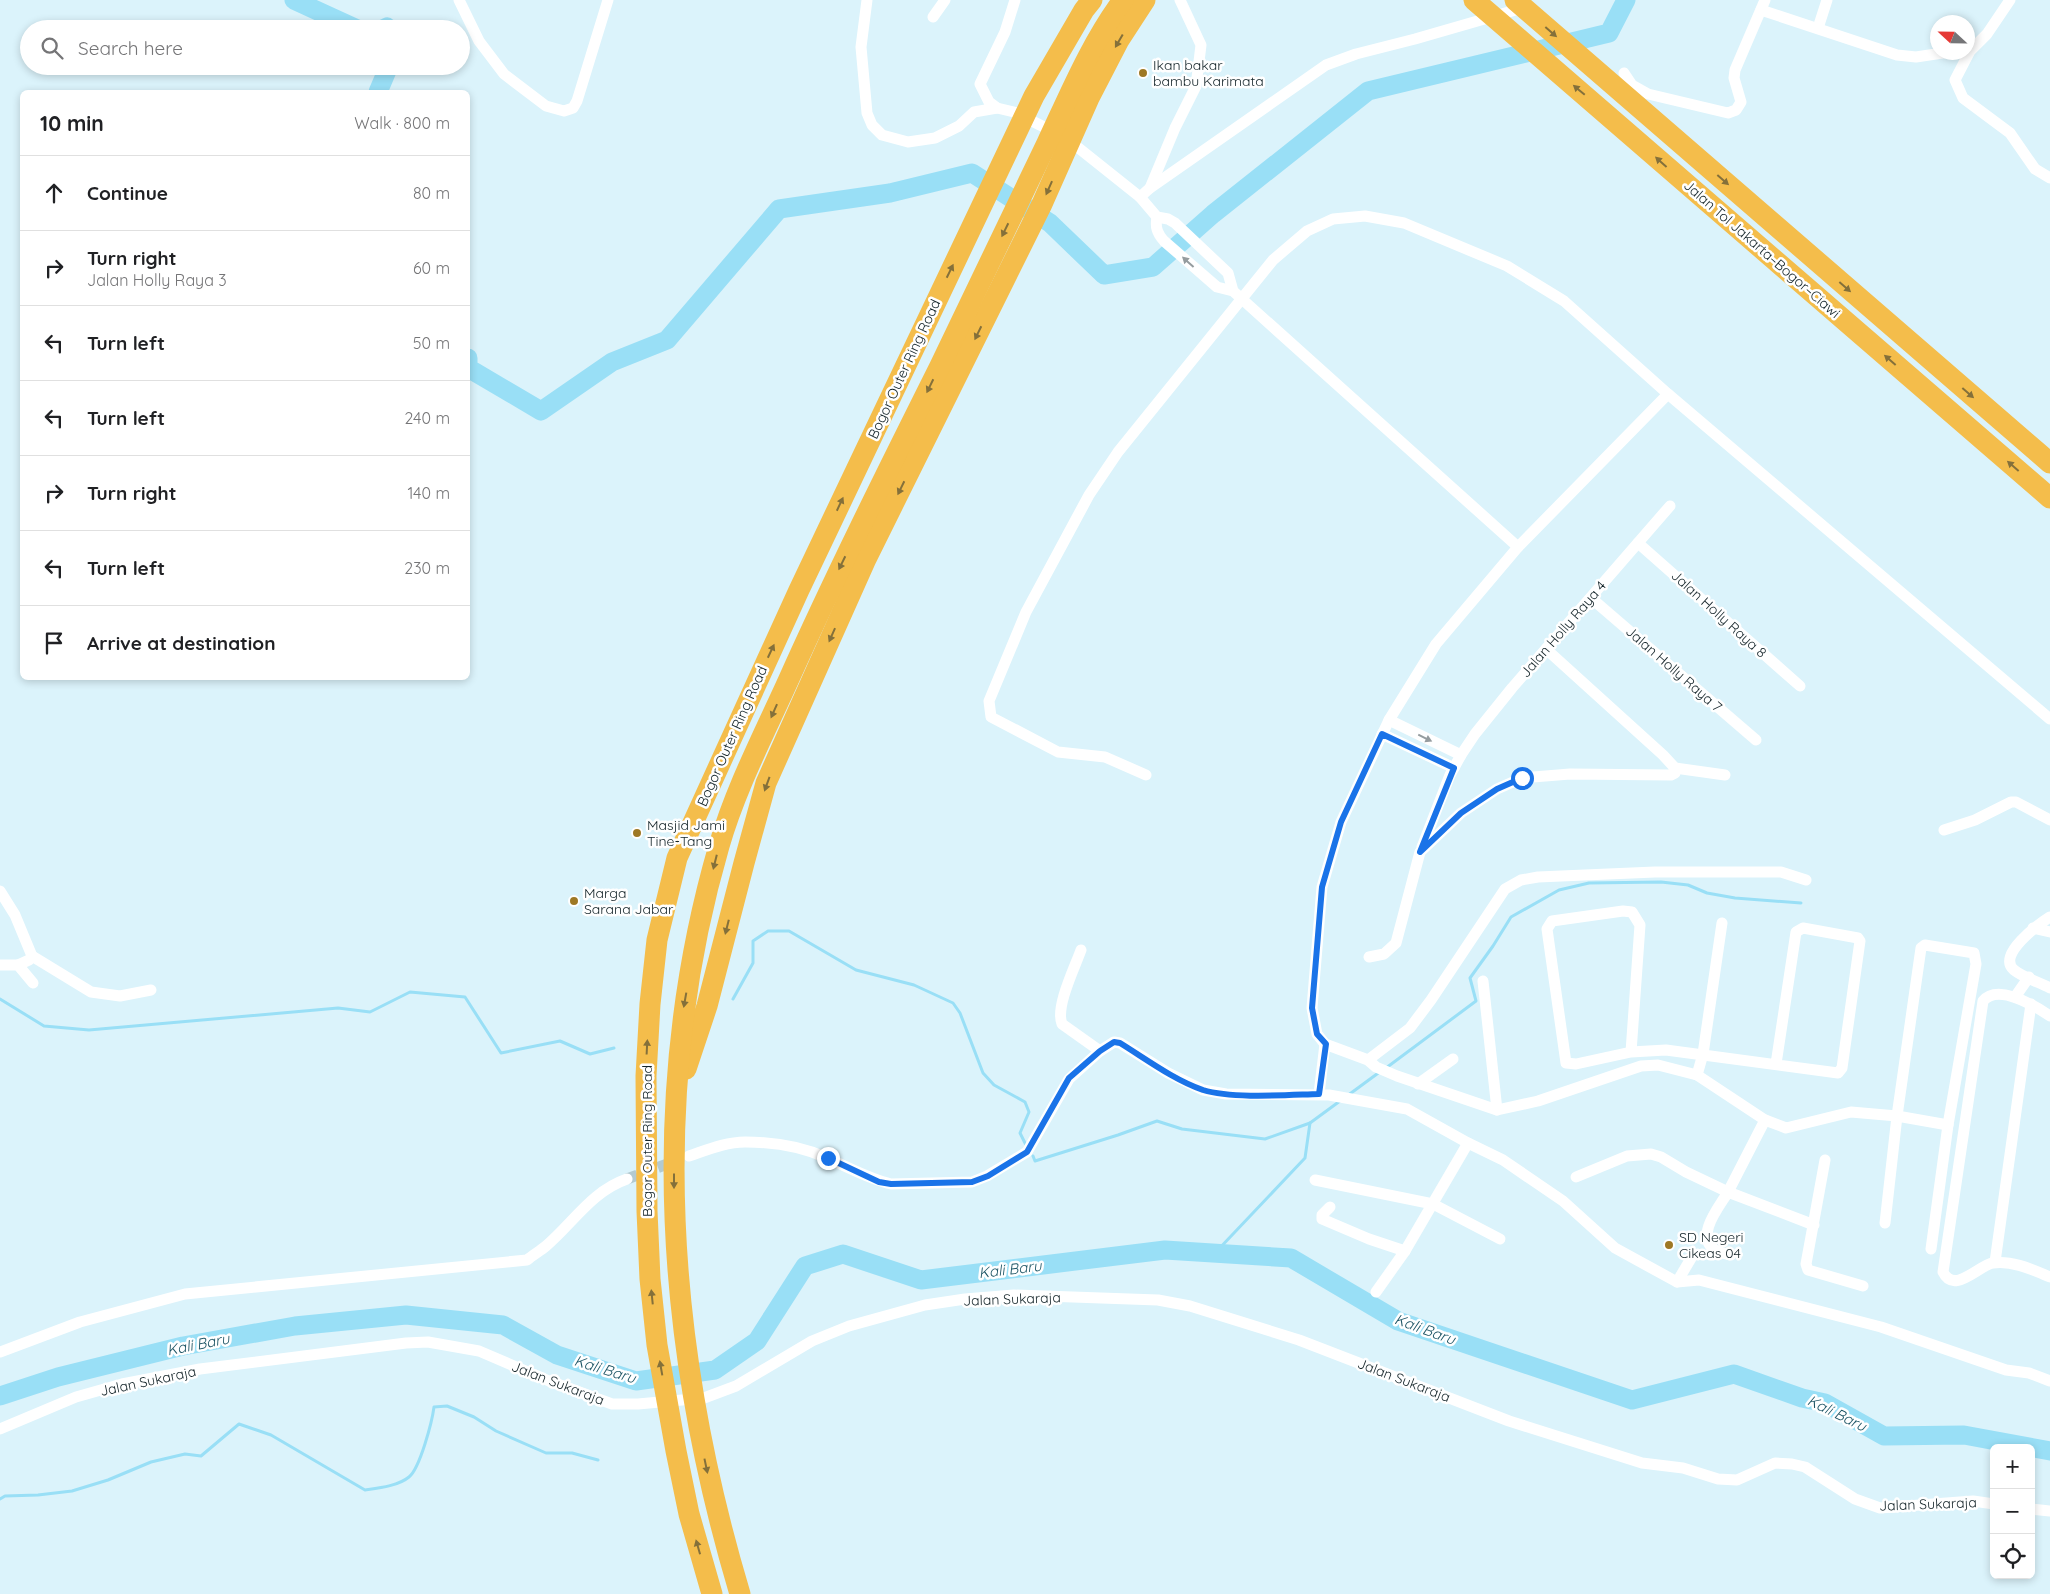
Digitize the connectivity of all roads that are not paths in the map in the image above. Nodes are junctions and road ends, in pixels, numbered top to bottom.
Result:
1 (459, 0) edge
2 (608, 0) edge
3 (867, 0) edge
4 (945, 0) edge
5 (1015, 0) edge
6 (1078, 0) edge
7 (1092, 0) edge
8 (1123, 0) edge
9 (1145, 0) edge
10 (1180, 0) edge
11 (1474, 0) edge
12 (1514, 0) edge
13 (1527, 0) edge
14 (1827, 0) edge
15 (2010, 0) edge
16 (1763, 5) edge
17 (933, 18) dead end
18 (469, 20) edge
19 (470, 23) edge
20 (1818, 28) junction
21 (1975, 45) edge
22 (1930, 55) edge
23 (1965, 60) edge
24 (1051, 64) junction
25 (1624, 73) dead end
26 (997, 108) junction
27 (2050, 178) edge
28 (1150, 188) junction
29 (1140, 197) junction
30 (1157, 217) junction
31 (1233, 291) junction
32 (1243, 300) junction
33 (1668, 394) junction
34 (2050, 463) edge
35 (2050, 498) edge
36 (1670, 506) dead end
37 (1638, 543) junction
38 (1518, 547) junction
39 (1592, 598) junction
40 (1546, 649) junction
41 (1800, 686) dead end
42 (2050, 719) edge
43 (1389, 720) junction
44 (1382, 734) junction
45 (1756, 740) dead end
46 (1461, 756) junction
47 (1454, 768) junction
48 (1675, 768) junction
49 (1146, 774) dead end
50 (1725, 775) dead end
51 (2050, 820) edge
52 (1944, 830) dead end
53 (1420, 852) junction
54 (1806, 880) dead end
55 (0, 891) edge
56 (2050, 917) edge
57 (1722, 923) dead end
58 (2033, 928) junction
59 (2050, 932) edge
60 (1081, 950) dead end
61 (32, 956) junction
62 (1369, 957) dead end
63 (0, 965) edge
64 (18, 965) junction
65 (2029, 977) junction
66 (33, 982) dead end
67 (1483, 982) dead end
68 (2050, 988) edge
69 (152, 990) dead end
70 (2015, 997) junction
71 (2031, 1004) junction
72 (2050, 1016) edge
73 (1326, 1044) junction
74 (1100, 1051) junction
75 (1631, 1052) junction
76 (1703, 1054) junction
77 (1453, 1059) dead end
78 (1372, 1064) junction
79 (1776, 1064) junction
80 (1697, 1075) junction
81 (1418, 1084) junction
82 (1324, 1094) junction
83 (676, 1097) junction
84 (1496, 1110) junction
85 (1897, 1116) junction
86 (1765, 1120) junction
87 (1948, 1125) junction
88 (1468, 1143) junction
89 (689, 1156) tunnel mouth
90 (1825, 1160) dead end
91 (1576, 1177) dead end
92 (627, 1179) tunnel mouth
93 (1316, 1180) dead end
94 (1728, 1192) junction
95 (1433, 1204) junction
96 (1330, 1207) dead end
97 (1885, 1223) dead end
98 (1814, 1225) junction
99 (1500, 1239) dead end
100 (1931, 1249) dead end
101 (1405, 1251) junction
102 (1692, 1255) dead end
103 (1731, 1255) dead end
104 (1995, 1262) junction
105 (2050, 1276) edge
106 (1677, 1282) junction
107 (1863, 1286) dead end
108 (1376, 1292) dead end
109 (0, 1352) edge
110 (2050, 1381) edge
111 (0, 1429) edge
112 (1990, 1503) edge
113 (2035, 1509) edge
114 (2050, 1511) edge
115 (712, 1594) edge
116 (740, 1594) edge

1 - 18 street
2 - 19 street
3 - 26 street
4 - 17 street
5 - 26 street
6 - 24 highway
7 - 24 highway, Bogor Outer Ring Road
8 -> 83 highway, Bogor Outer Ring Road
9 -> 83 highway
10 - 28 street
35 -> 11 highway, Jalan Tol Jakarta–Bogor–Ciawi
12 -> 34 highway, Jalan Tol Jakarta–Bogor–Ciawi
13 - 28 street
14 - 20 street
15 - 21 street
16 - 20 street
16 - 25 street
20 - 22 street
23 - 27 street
115 -> 24 highway, Bogor Outer Ring Road
26 - 29 street
28 - 29 street
29 - 30 street
30 - 31 street
31 -> 30 street
31 - 32 street
32 - 33 street
32 - 38 street
32 - 49 street
33 - 38 street
33 - 42 street
36 - 37 street, Jalan Holly Raya 4
37 - 39 street, Jalan Holly Raya 4
37 - 41 street, Jalan Holly Raya 8
38 - 43 street
39 - 40 street, Jalan Holly Raya 4
39 - 45 street, Jalan Holly Raya 7
40 - 46 street, Jalan Holly Raya 4
40 - 48 street
43 - 44 street
43 -> 46 street
44 - 47 street
44 - 73 street
46 - 47 street, Jalan Holly Raya 4
47 - 53 street, Jalan Holly Raya 4
48 - 50 street
48 - 53 street
51 - 52 street
53 - 62 street, Jalan Holly Raya 4
54 - 78 street
55 - 61 street
56 - 58 street
57 - 76 street
58 - 59 street
58 - 65 street
60 - 74 street
61 - 64 street
61 - 69 street
63 - 64 street
64 - 66 street
65 - 68 street
65 - 70 street
67 - 84 street
70 - 71 street
70 - 104 street
71 - 72 street
71 - 104 street
73 - 78 street
73 - 82 street
74 - 82 street
74 - 89 street
75 - 75 street
75 - 76 street
76 - 79 street
76 - 80 street
77 - 81 street
78 - 81 street
79 - 79 street
80 - 84 street
80 - 86 street
81 - 84 street
82 - 88 street
83 -> 116 highway, Bogor Outer Ring Road
85 - 86 street
85 - 87 street
85 - 87 street
85 - 97 street
86 - 94 street
87 - 100 street
88 - 95 street
88 - 106 street
90 - 98 street
91 - 94 street
92 - 109 street
93 - 95 street
94 - 98 street
94 - 103 street
95 - 99 street
95 - 101 street
96 - 101 street
98 - 107 street
101 - 108 street
102 - 106 street
104 - 105 street
106 - 110 street
111 - 112 street, Jalan Sukaraja
113 - 114 street

